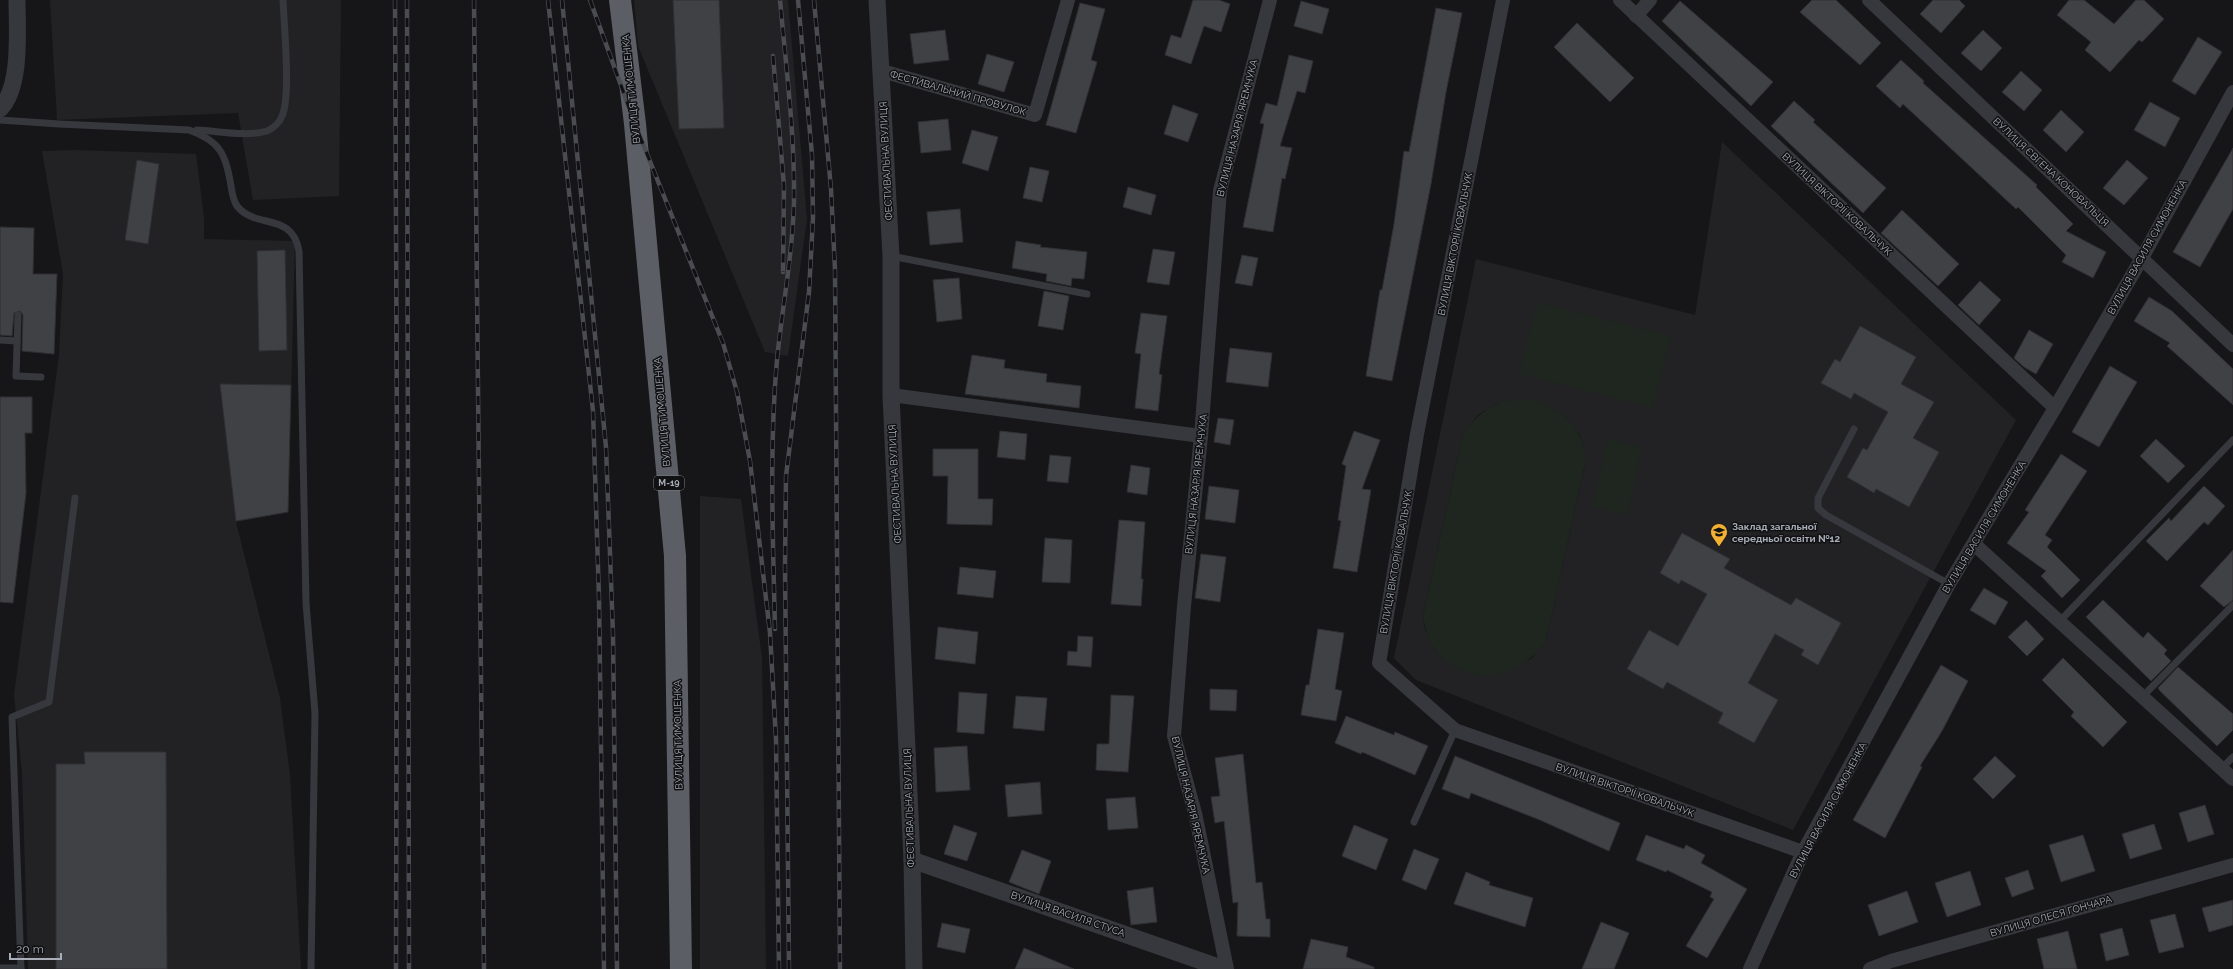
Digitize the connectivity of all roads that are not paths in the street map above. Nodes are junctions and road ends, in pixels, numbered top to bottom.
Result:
1 (17, 0) edge
2 (283, 0) edge
3 (620, 0) edge
4 (877, 0) edge
5 (1068, 0) edge
6 (1270, 0) edge
7 (1503, 0) edge
8 (1620, 0) edge
9 (1650, 0) edge
10 (1869, 0) edge
11 (1636, 16) junction
12 (882, 71) junction
13 (2233, 92) edge
14 (0, 109) edge
15 (0, 120) edge
16 (189, 130) junction
17 (891, 256) junction
18 (2142, 258) junction
19 (1087, 294) dead end
20 (18, 314) dead end
21 (0, 340) edge
22 (17, 341) junction
23 (2233, 345) edge
24 (41, 377) dead end
25 (891, 395) junction
26 (2055, 408) junction
27 (1854, 429) dead end
28 (1201, 436) junction
29 (2233, 440) edge
30 (74, 498) dead end
31 (1974, 544) junction
32 (1949, 584) junction
33 (2233, 605) edge
34 (2060, 621) junction
35 (2142, 696) junction
36 (1455, 730) junction
37 (2233, 757) edge
38 (2222, 768) junction
39 (2233, 779) edge
40 (1414, 822) dead end
41 (1803, 852) junction
42 (912, 860) junction
43 (2233, 865) edge
44 (0, 968) edge
45 (21, 968) edge
46 (311, 969) edge
47 (681, 969) edge
48 (914, 969) edge
49 (1224, 969) edge
50 (1227, 969) edge
51 (1750, 969) edge
52 (1870, 969) edge

1 - 14 street
2 - 16 lane
3 - 47 highway, ВУЛИЦЯ ТИМОШЕНКА / М-19
4 - 12 street, ФЕСТИВАЛЬНА ВУЛИЦЯ
5 - 12 street, ФЕСТИВАЛЬНИЙ ПРОВУЛОК
6 - 28 street, ВУЛИЦЯ НАЗАРІЯ ЯРЕМЧУКА
7 - 36 street, ВУЛИЦЯ ВІКТОРІЇ КОВАЛЬЧУК
8 - 11 street, ВУЛИЦЯ ВІКТОРІЇ КОВАЛЬЧУК
9 - 11 street
10 - 18 street, ВУЛИЦЯ ЄВГЕНА КОНОВАЛЬЦЯ
11 - 26 street, ВУЛИЦЯ ВІКТОРІЇ КОВАЛЬЧУК
12 - 17 street, ФЕСТИВАЛЬНА ВУЛИЦЯ
13 - 18 street, ВУЛИЦЯ ВАСИЛЯ СИМОНЕНКА
15 - 16 lane
16 - 46 lane
17 - 19 lane
17 - 25 street, ФЕСТИВАЛЬНА ВУЛИЦЯ
18 - 23 street, ВУЛИЦЯ ЄВГЕНА КОНОВАЛЬЦЯ
18 - 26 street, ВУЛИЦЯ ВАСИЛЯ СИМОНЕНКА
20 - 22 lane
21 - 22 lane
22 - 24 lane
25 - 28 street
25 - 42 street, ФЕСТИВАЛЬНА ВУЛИЦЯ
26 - 31 street, ВУЛИЦЯ ВАСИЛЯ СИМОНЕНКА
27 - 32 lane
28 - 50 street, ВУЛИЦЯ НАЗАРІЯ ЯРЕМЧУКА
29 - 34 lane
30 - 45 lane
31 - 32 street, ВУЛИЦЯ ВАСИЛЯ СИМОНЕНКА
31 - 34 street
32 - 41 street, ВУЛИЦЯ ВАСИЛЯ СИМОНЕНКА
33 - 35 lane
34 - 35 street
35 - 38 street
36 - 40 lane
36 - 41 street, ВУЛИЦЯ ВІКТОРІЇ КОВАЛЬЧУК
37 - 38 lane
38 - 39 street
41 - 51 street, ВУЛИЦЯ ВАСИЛЯ СИМОНЕНКА
42 - 48 street, ФЕСТИВАЛЬНА ВУЛИЦЯ
42 - 49 street, ВУЛИЦЯ ВАСИЛЯ СТУСА
43 - 52 street, ВУЛИЦЯ ОЛЕСЯ ГОНЧАРА
44 - 45 lane

